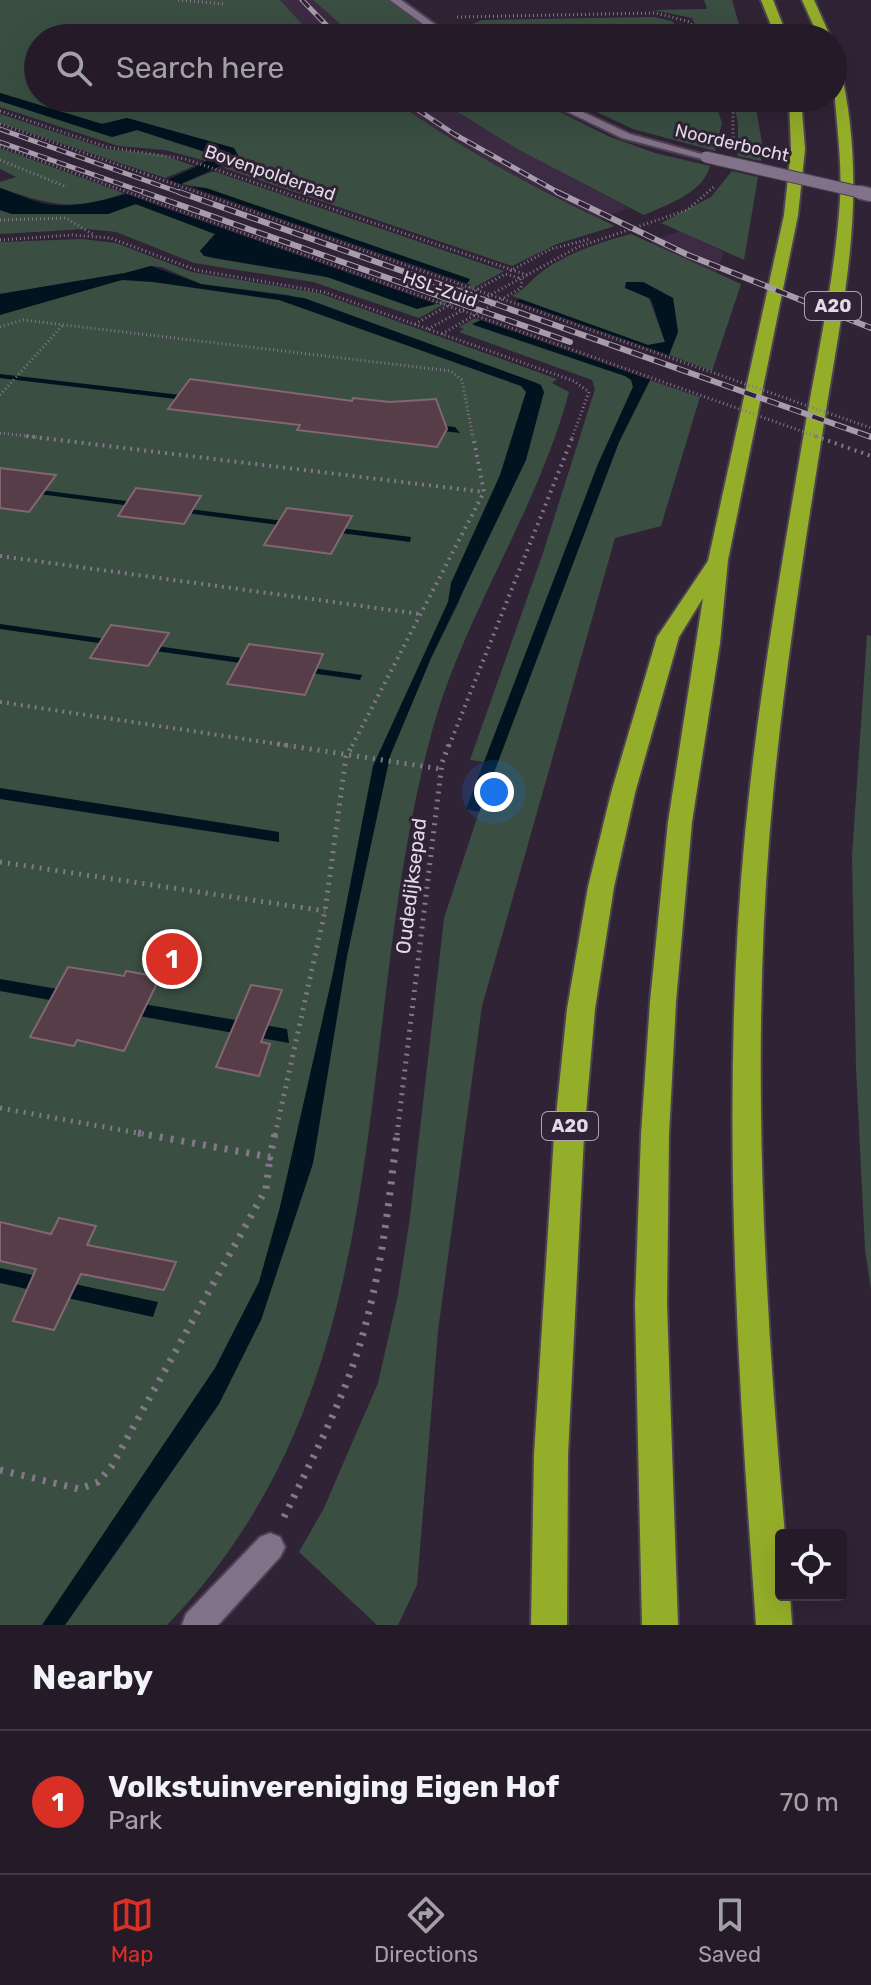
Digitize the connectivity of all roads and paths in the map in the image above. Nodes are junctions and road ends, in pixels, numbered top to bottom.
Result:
1 (178, 0) edge
2 (395, 0) edge
3 (767, 0) edge
4 (808, 0) edge
5 (225, 4) dead end
6 (480, 17) dead end
7 (429, 24) edge
8 (691, 24) edge
9 (776, 24) edge
10 (819, 24) edge
11 (0, 111) edge
12 (574, 112) edge
13 (731, 112) edge
14 (796, 112) edge
15 (841, 112) edge
16 (0, 124) edge
17 (733, 143) dead end
18 (0, 146) edge
19 (107, 147) junction
20 (89, 155) junction
21 (0, 160) edge
22 (52, 165) junction
23 (33, 173) junction
24 (719, 180) dead end
25 (67, 187) dead end
26 (871, 195) edge
27 (0, 220) edge
28 (94, 236) junction
29 (606, 236) junction
30 (0, 240) edge
31 (512, 270) junction
32 (505, 274) junction
33 (527, 275) junction
34 (522, 279) junction
35 (415, 324) junction
36 (63, 325) junction
37 (0, 327) edge
38 (428, 329) junction
39 (442, 334) junction
40 (0, 395) edge
41 (871, 428) edge
42 (0, 433) edge
43 (871, 456) edge
44 (484, 492) junction
45 (0, 556) edge
46 (718, 560) junction
47 (420, 614) junction
48 (0, 702) edge
49 (346, 757) junction
50 (441, 769) junction
51 (0, 862) edge
52 (325, 911) junction
53 (0, 1108) edge
54 (270, 1157) junction
55 (0, 1470) edge
56 (270, 1547) joint
57 (197, 1625) edge
58 (549, 1625) edge
59 (660, 1625) edge
60 (774, 1625) edge

1 - 5 path
2 - 7 street
3 - 9 highway
4 - 10 highway
6 - 8 path
11 - 19 path, Bovenpolderpad
12 - 26 street, Noorderbocht, bridge
13 - 17 path
14 - 46 highway, A20
15 - 60 highway, A20
16 - 20 path, HSL-Zuid
18 - 22 path, HSL-Zuid
19 - 20 path
19 - 31 path, Bovenpolderpad
20 - 41 path, HSL-Zuid, bridge
21 - 23 path
22 - 23 path
22 - 43 path, HSL-Zuid, bridge
23 - 25 path
24 - 29 path
27 - 28 path
28 - 30 path
28 - 35 path
29 - 31 path
29 - 33 path
31 - 32 path
31 - 33 path, Bovenpolderpad
32 - 34 path
32 - 35 path
33 - 34 path
34 - 38 path
34 - 39 path
35 - 38 path
36 - 37 path
36 - 40 path
36 - 44 path
38 - 39 path
39 - 50 path, Oudedijksepad
42 - 44 path
44 - 47 path
45 - 47 path
46 - 58 highway, A20
46 - 59 highway, A20
47 - 49 path
48 - 49 path
49 - 50 path
49 - 52 path
50 - 56 path, Oudedijksepad
51 - 52 path
52 - 54 path
53 - 54 path
54 - 55 path
56 - 57 street

